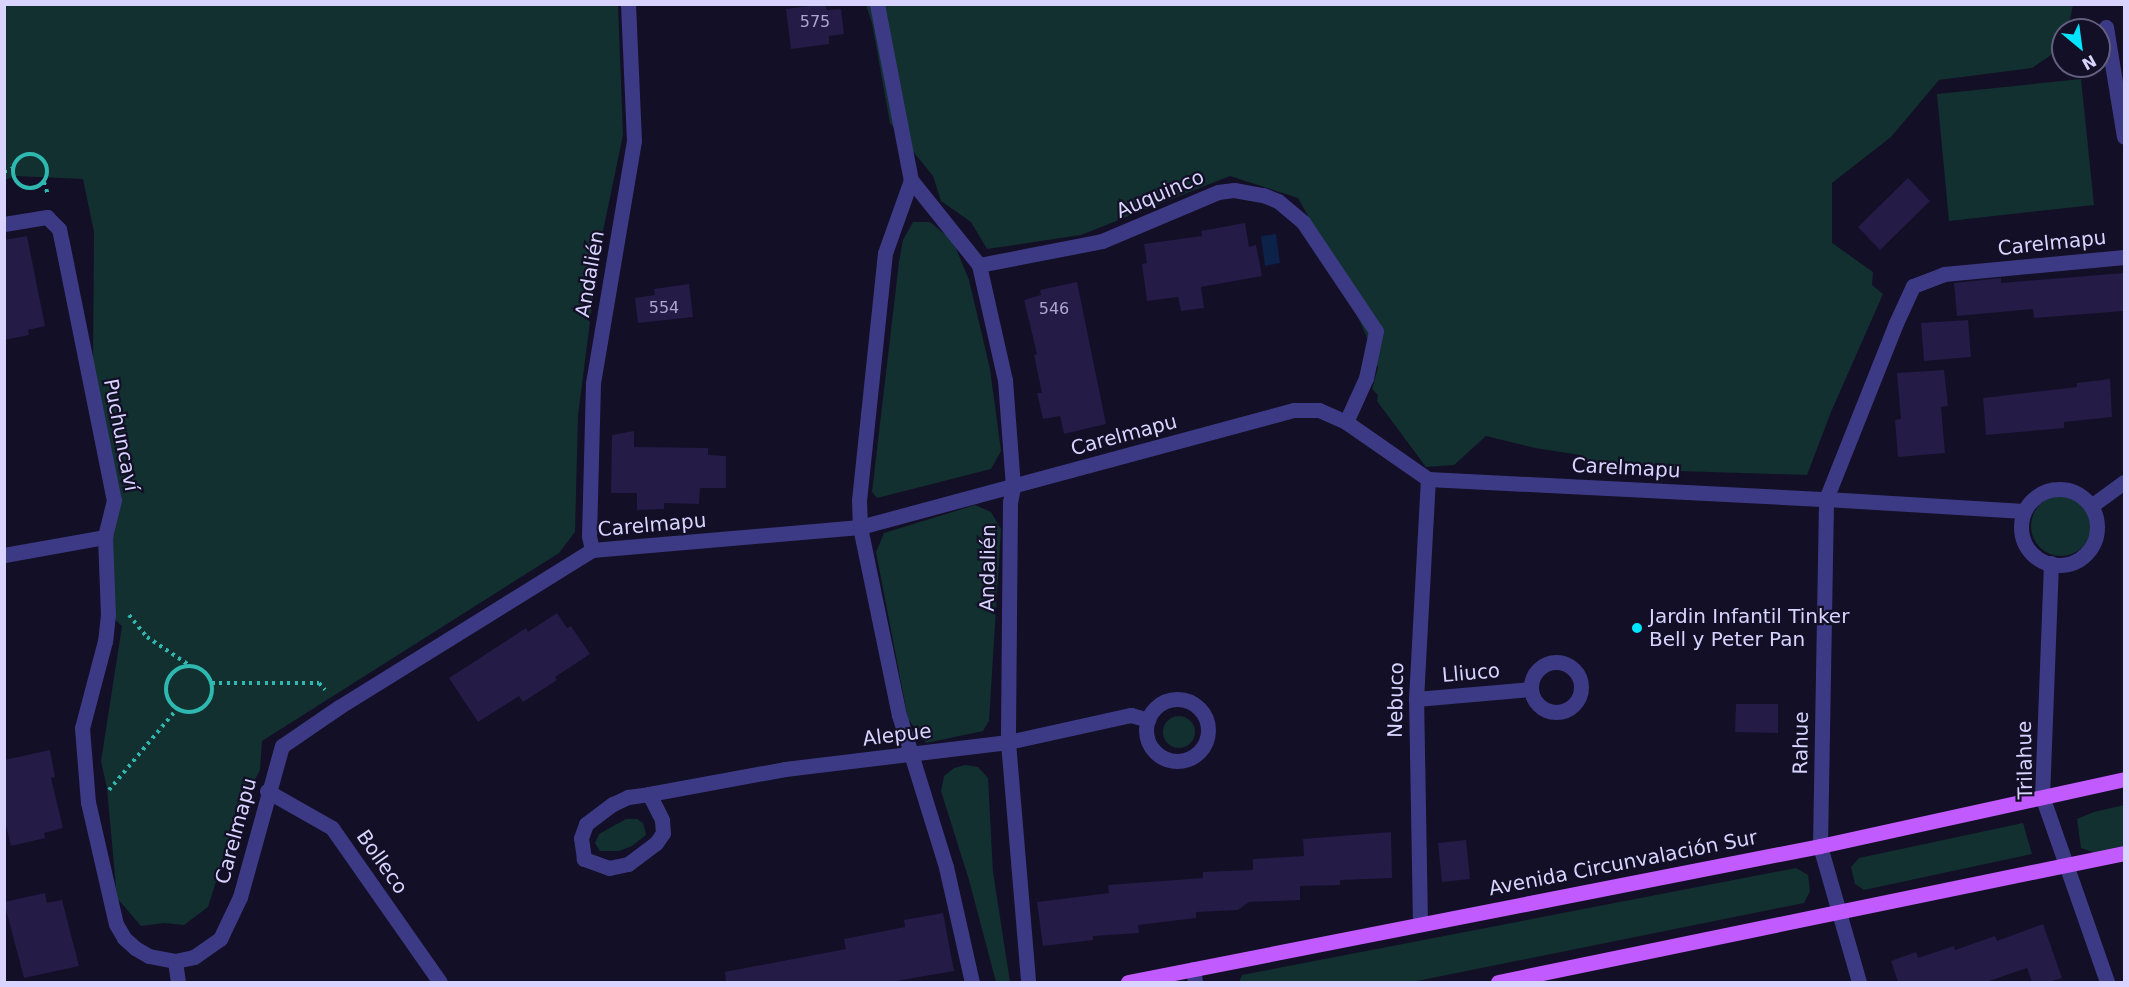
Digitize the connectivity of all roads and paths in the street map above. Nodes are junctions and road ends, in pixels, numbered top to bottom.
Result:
1 (628, 4) edge
2 (877, 4) edge
3 (2111, 50) edge
4 (2122, 102) edge
5 (2124, 137) edge
6 (14, 168) junction
7 (4, 172) edge
8 (910, 180) junction
9 (4, 224) edge
10 (2124, 257) edge
11 (979, 265) junction
12 (1346, 422) junction
13 (1428, 479) junction
14 (2124, 482) edge
15 (1013, 487) junction
16 (1826, 500) junction
17 (2091, 506) junction
18 (2024, 511) junction
19 (860, 527) junction
20 (105, 537) junction
21 (592, 550) junction
22 (4, 555) edge
23 (2051, 564) junction
24 (108, 614) junction
25 (190, 665) junction
26 (212, 683) junction
27 (1531, 689) dead end
28 (1416, 699) junction
29 (339, 707) junction
30 (177, 709) junction
31 (1148, 720) junction
32 (1008, 742) junction
33 (912, 755) junction
34 (2124, 779) edge
35 (267, 791) junction
36 (649, 794) junction
37 (2042, 796) junction
38 (88, 802) junction
39 (1820, 846) junction
40 (2124, 853) edge
41 (2065, 865) junction
42 (1839, 912) junction
43 (1420, 923) junction
44 (175, 961) junction
45 (1194, 976) edge
46 (178, 982) edge
47 (440, 982) edge
48 (972, 982) edge
49 (1028, 982) edge
50 (1128, 982) edge
51 (1498, 982) edge
52 (1859, 982) edge
53 (2107, 982) edge

1 - 21 street, Andalién
2 - 8 street, Andalién
3 - 4 street
4 - 5 street
6 - 6 path
6 - 7 path
8 - 11 street, Andalién
8 - 19 street, Andalién
9 - 20 street, Puchuncaví
10 - 16 street, Carelmapu
11 - 12 street, Auquinco
11 - 15 street, Andalién
12 - 13 street, Carelmapu
12 - 15 street, Carelmapu
13 - 16 street, Carelmapu
13 - 28 street, Nebuco
14 - 17 street
15 - 19 street, Carelmapu
15 - 32 street, Andalién
16 - 18 street
16 - 39 street, Rahue
17 - 18 street
17 - 23 street
18 - 23 street
19 - 21 street, Carelmapu
19 - 33 street, Andalién
20 - 22 street
20 - 24 street, Puchuncaví
21 - 29 street, Carelmapu
23 - 37 street, Trilahue
24 - 25 path
24 - 38 street, Puchuncaví
25 - 26 path
25 - 30 path
26 - 29 path
26 - 30 path
27 - 28 street, Lliuco
28 - 43 street, Nebuco
29 - 35 street, Carelmapu
30 - 38 path
31 - 31 street
31 - 32 street, Alepue
32 - 33 street, Alepue
32 - 49 street, Andalién
33 - 36 street, Alepue
33 - 48 street, Andalién
34 - 37 main road, Avenida Circunvalación Sur
35 - 44 street, Carelmapu
35 - 47 street, Bolleco
36 - 36 street, Alepue
37 - 39 main road, Avenida Circunvalación Sur
37 - 41 street, Trilahue
38 - 44 street, Puchuncaví
39 - 42 street, Rahue
39 - 43 main road, Avenida Circunvalación Sur
40 - 41 main road
41 - 42 main road
41 - 53 street, Trilahue
42 - 51 main road
42 - 52 street, Rahue
43 - 45 main road, Avenida Circunvalación Sur
44 - 46 street
45 - 50 main road, Avenida Circunvalación Sur

